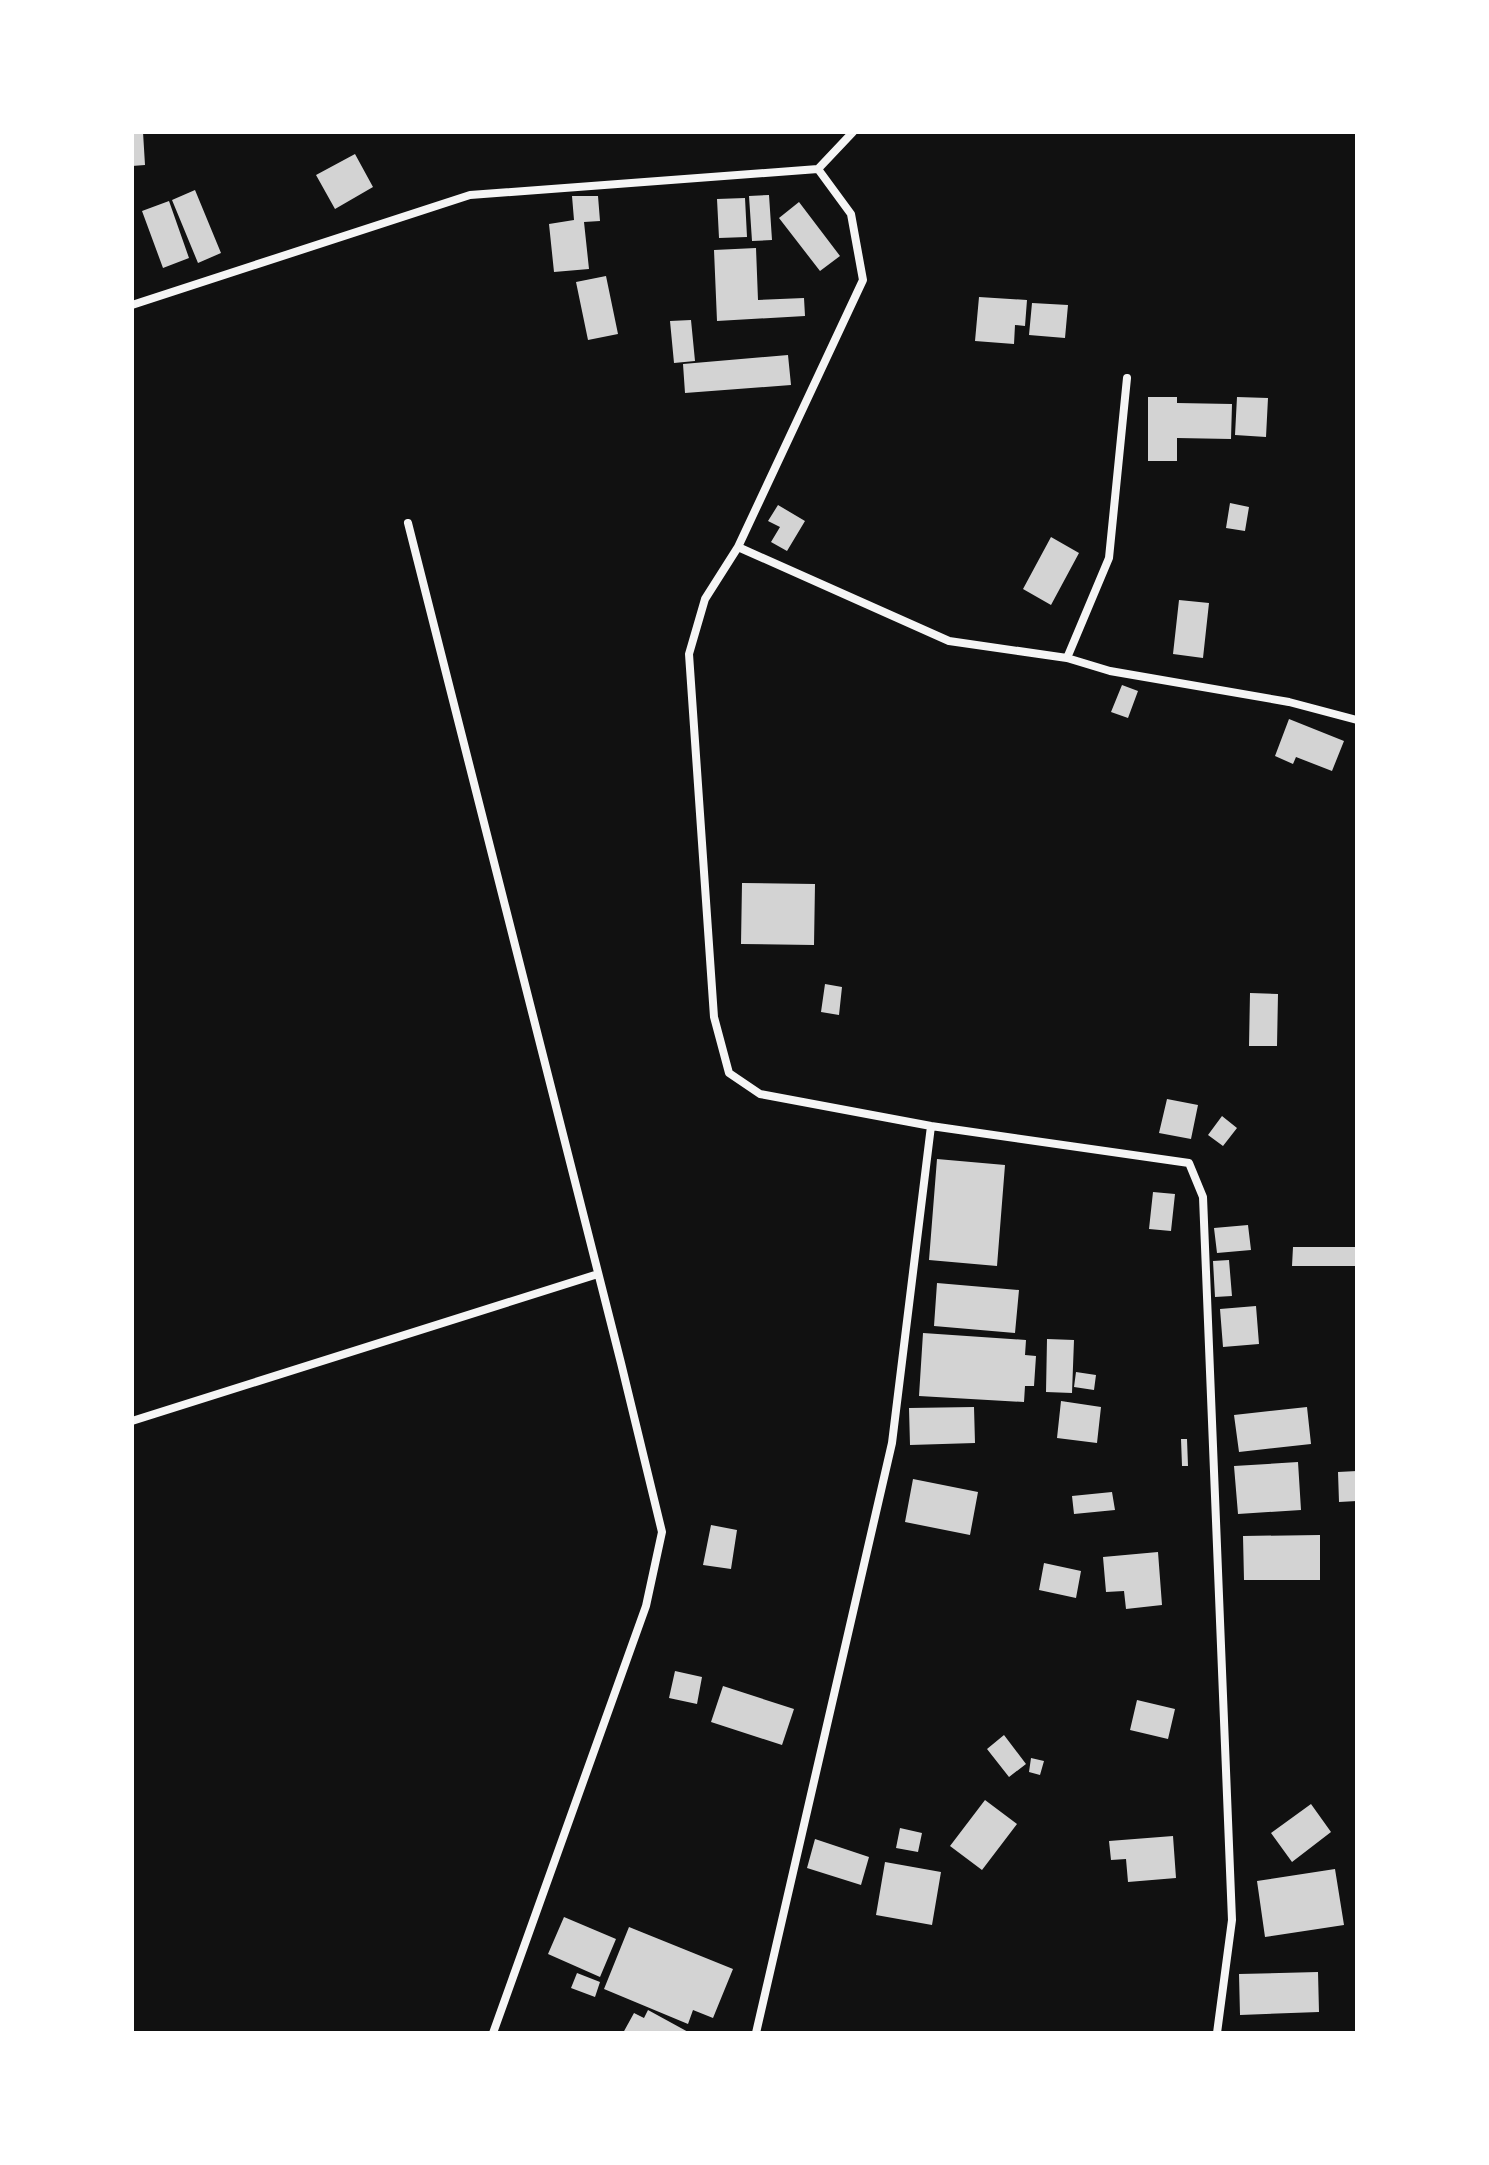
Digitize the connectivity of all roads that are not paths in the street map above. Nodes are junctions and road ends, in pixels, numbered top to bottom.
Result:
1 (853, 132) edge
2 (818, 169) junction
3 (132, 305) edge
4 (1127, 378) dead end
5 (408, 523) dead end
6 (738, 547) junction
7 (1067, 658) junction
8 (1357, 720) edge
9 (931, 1126) junction
10 (598, 1274) junction
11 (132, 1421) edge
12 (493, 2033) edge
13 (756, 2033) edge
14 (1217, 2033) edge

1 - 2 street
2 - 3 street
2 - 6 street
4 - 7 street
5 - 10 street
6 - 7 street
6 - 9 street
7 - 8 street
9 - 13 street
9 - 14 street
10 - 11 street
10 - 12 street

